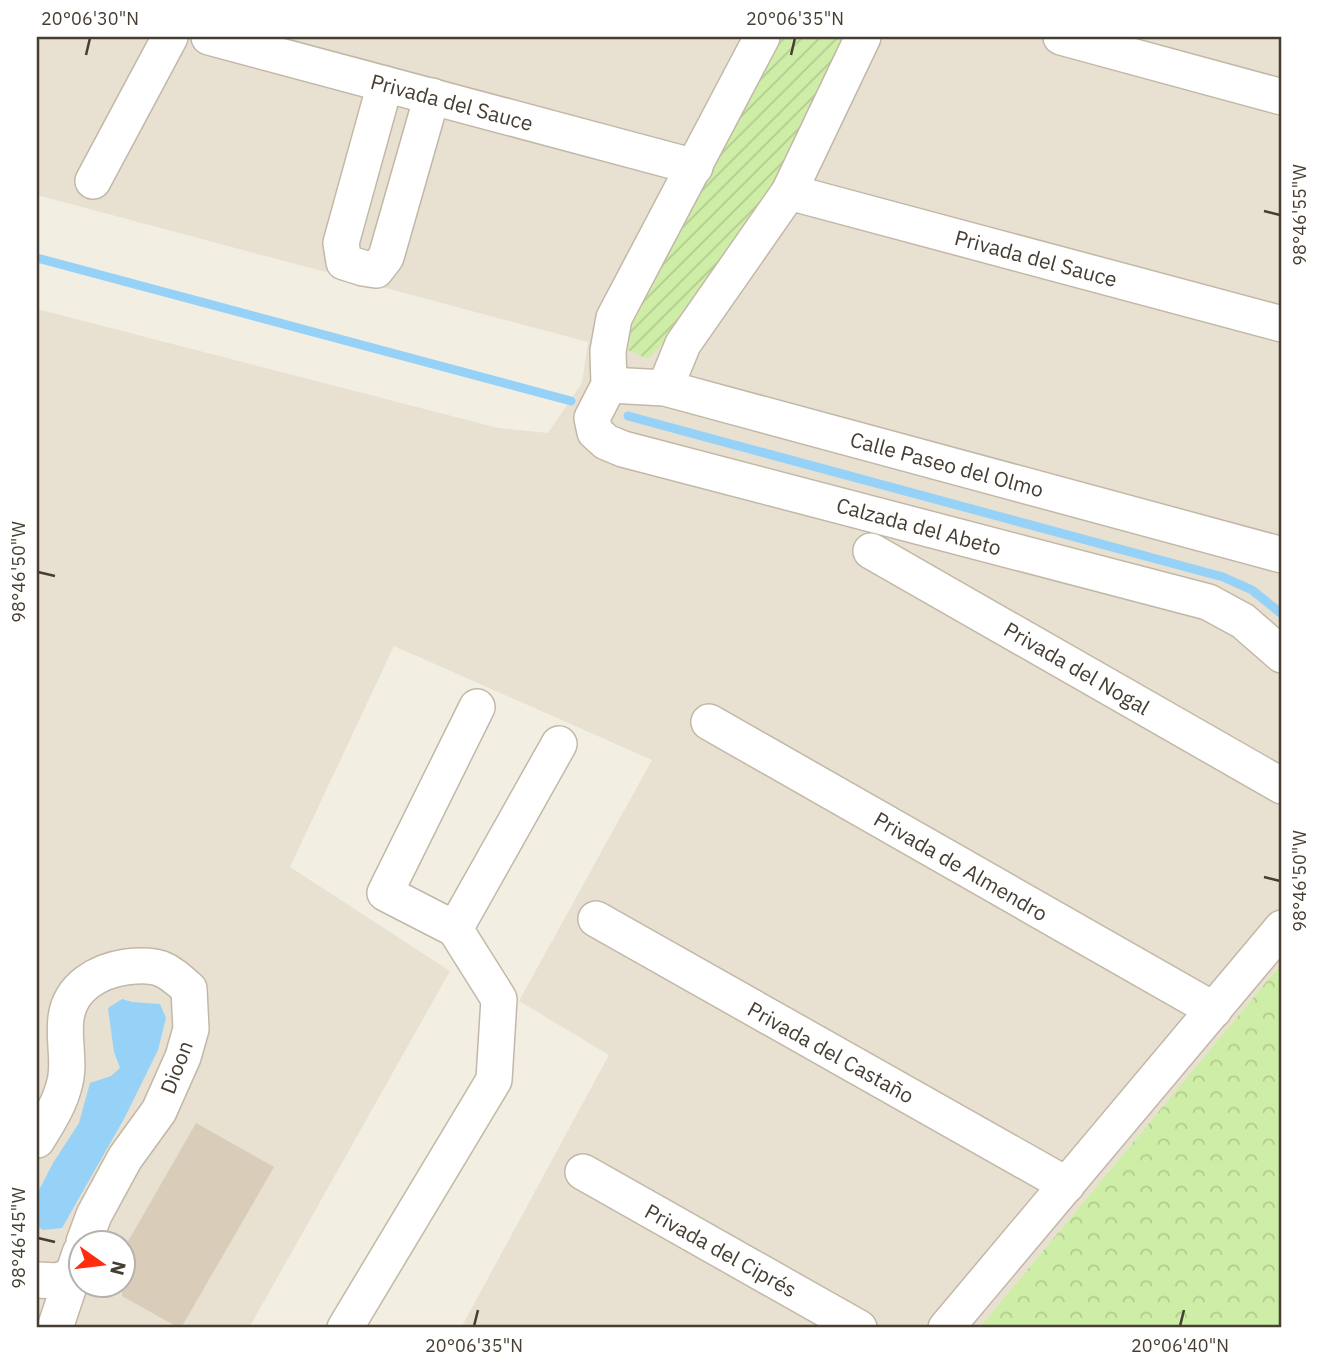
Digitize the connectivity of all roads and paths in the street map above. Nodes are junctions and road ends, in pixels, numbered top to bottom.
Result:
1 (170, 37) edge
2 (209, 37) edge
3 (762, 37) edge
4 (863, 37) edge
5 (1060, 37) edge
6 (385, 84) junction
7 (432, 96) junction
8 (1282, 97) edge
9 (695, 167) junction
10 (93, 181) dead end
11 (789, 192) junction
12 (1282, 324) edge
13 (609, 386) junction
14 (665, 388) junction
15 (871, 551) dead end
16 (1280, 555) edge
17 (1282, 655) edge
18 (477, 707) dead end
19 (709, 722) dead end
20 (559, 744) dead end
21 (1282, 786) edge
22 (596, 919) dead end
23 (1282, 928) edge
24 (455, 929) junction
25 (1214, 1010) junction
26 (37, 1140) edge
27 (583, 1172) dead end
28 (1067, 1185) junction
29 (89, 1228) edge
30 (66, 1273) edge
31 (37, 1280) edge
32 (66, 1294) edge
33 (55, 1328) edge
34 (345, 1328) edge
35 (859, 1328) edge
36 (946, 1328) edge

1 - 10 street
2 - 6 street, Privada del Sauce
3 - 9 street
4 - 11 street
5 - 8 street
6 - 7 street, Privada del Sauce
6 - 7 street
7 - 9 street, Privada del Sauce
9 - 13 street
11 - 12 street, Privada del Sauce
11 - 14 street
13 - 14 street, Calle Paseo del Olmo
13 - 17 street, Calzada del Abeto
14 - 16 street, Calle Paseo del Olmo
15 - 21 street, Privada del Nogal
18 - 24 street
19 - 25 street, Privada de Almendro
20 - 24 street
22 - 28 street, Privada del Castaño
23 - 25 street
24 - 34 street
25 - 28 street
26 - 29 street, Dioon
27 - 35 street, Privada del Ciprés
28 - 36 street
30 - 31 street
32 - 33 street

